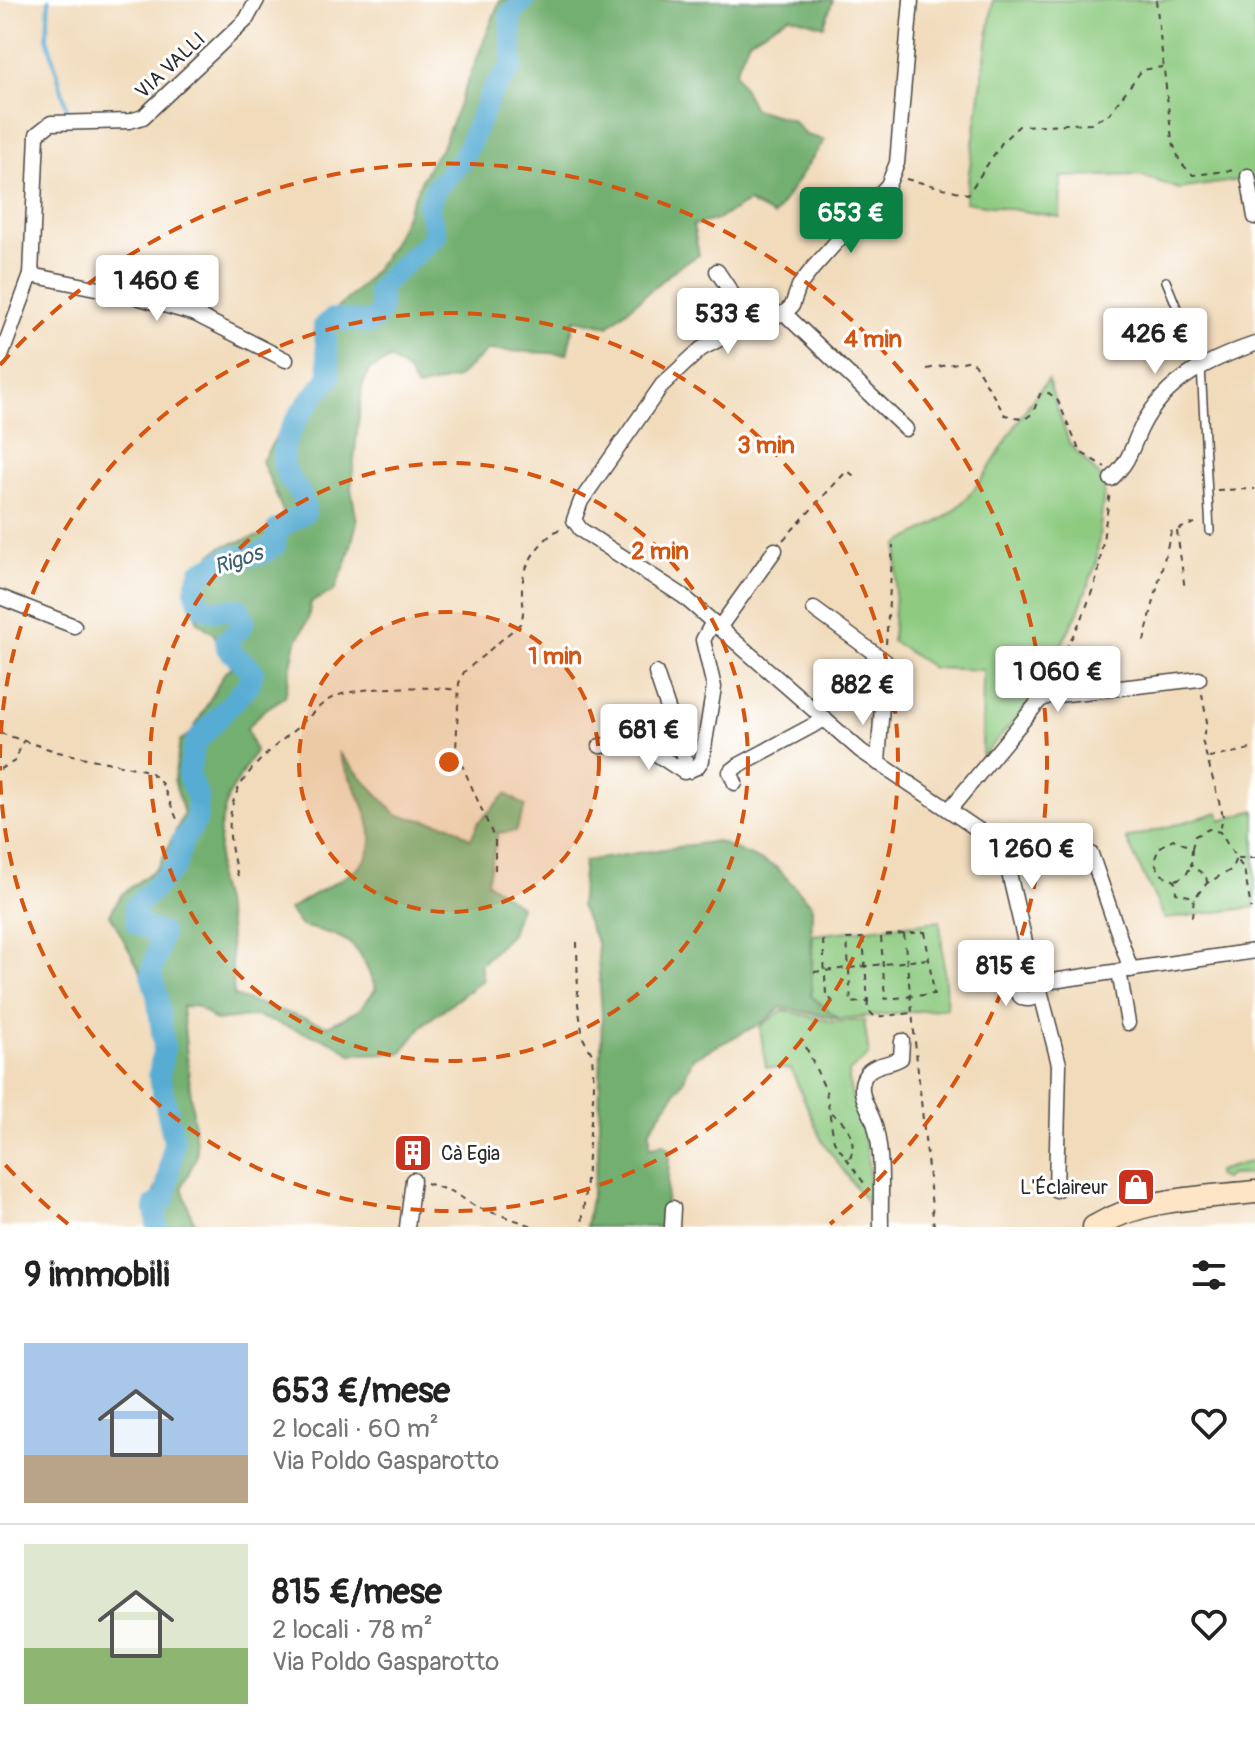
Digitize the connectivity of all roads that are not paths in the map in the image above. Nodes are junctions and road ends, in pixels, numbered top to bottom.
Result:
1 (257, 0) edge
2 (911, 0) edge
3 (1248, 176) road end
4 (1255, 217) edge
5 (717, 271) dead end
6 (31, 275) junction
7 (1166, 281) dead end
8 (784, 313) junction
9 (753, 325) junction
10 (1255, 344) edge
11 (0, 359) edge
12 (286, 360) dead end
13 (1201, 366) junction
14 (906, 429) dead end
15 (1114, 476) road end
16 (1210, 531) dead end
17 (775, 550) road end
18 (0, 597) edge
19 (814, 609) dead end
20 (716, 625) junction
21 (74, 626) dead end
22 (656, 673) dead end
23 (1199, 679) road end
24 (825, 719) junction
25 (600, 746) dead end
26 (878, 763) junction
27 (689, 771) junction
28 (735, 783) dead end
29 (949, 810) junction
30 (1091, 854) dead end
31 (1255, 951) edge
32 (1125, 971) junction
33 (1032, 982) junction
34 (1128, 1023) dead end
35 (902, 1041) dead end
36 (413, 1180) road end
37 (1056, 1190) dead end
38 (1255, 1192) edge
39 (673, 1208) dead end
40 (407, 1227) edge
41 (672, 1227) edge
42 (881, 1227) edge
43 (1094, 1227) edge

1 - 6 street, VIA VALLI
2 - 8 street
3 - 4 street
5 - 9 street
6 - 11 street, VIA VALLI
6 - 12 street
7 - 13 lane
8 - 9 street
8 - 14 street
9 - 20 street
10 - 13 street
13 - 15 street
13 - 16 lane
17 - 20 street
18 - 21 street
19 - 26 street
20 - 24 street
20 - 27 street
22 - 27 street
23 - 29 street
24 - 26 street
24 - 28 street
25 - 27 street
26 - 29 street
29 - 33 street
30 - 32 street
31 - 32 street
32 - 33 street
32 - 34 street
33 - 37 street
35 - 42 street
36 - 40 street
38 - 43 street
39 - 41 street

